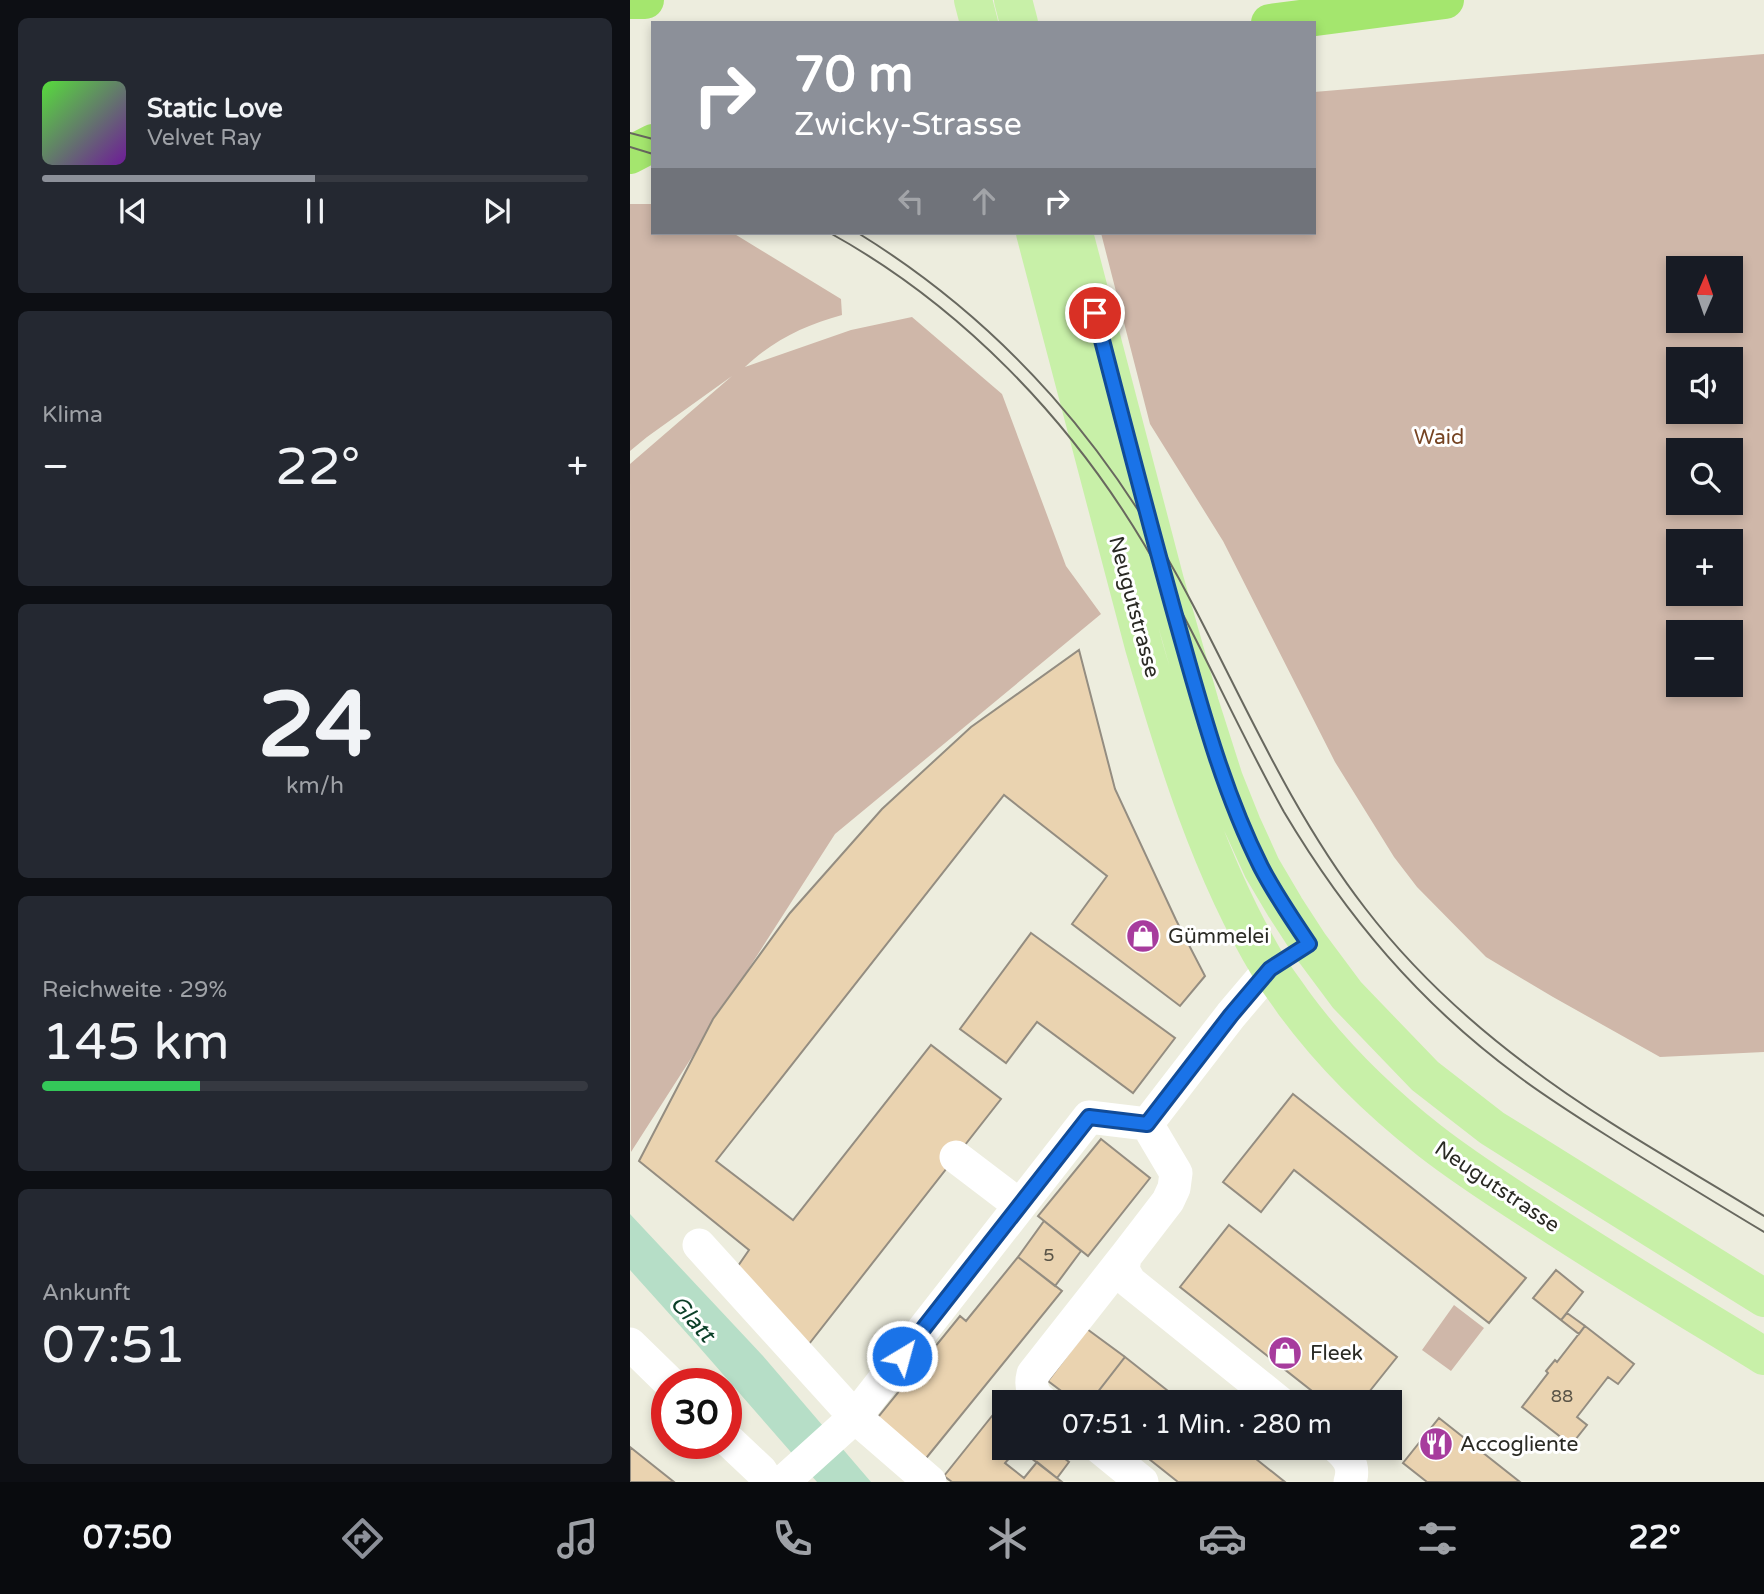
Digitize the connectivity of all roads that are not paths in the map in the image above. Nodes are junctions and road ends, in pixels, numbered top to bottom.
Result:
1 (645, 0) edge
2 (973, 0) edge
3 (1013, 0) edge
4 (1444, 0) edge
5 (630, 1) edge
6 (978, 21) edge
7 (1018, 21) edge
8 (1285, 21) edge
9 (651, 144) edge
10 (630, 155) edge
11 (1036, 235) edge
12 (1075, 235) edge
13 (1309, 944) junction
14 (1270, 969) junction
15 (1147, 1124) junction
16 (956, 1157) dead end
17 (1019, 1205) junction
18 (699, 1245) dead end
19 (1125, 1257) junction
20 (1764, 1297) edge
21 (630, 1344) edge
22 (1764, 1356) edge
23 (655, 1368) edge
24 (1032, 1390) edge
25 (1264, 1390) edge
26 (852, 1420) junction
27 (742, 1453) edge
28 (1115, 1460) edge
29 (1348, 1460) edge
30 (780, 1480) edge
31 (930, 1482) edge
32 (1142, 1482) edge
33 (1350, 1482) edge

1 - 5 highway
2 - 6 main road
3 - 7 main road
4 - 8 highway
9 - 10 highway
11 - 14 main road, Neugutstrasse
12 - 13 main road, Neugutstrasse
13 - 14 main road
13 - 20 main road, Neugutstrasse
14 - 15 street
14 - 22 main road, Neugutstrasse
15 - 17 street
15 - 19 street
16 - 17 street
17 - 26 street
18 - 26 street
19 - 24 street
19 - 25 street
21 - 23 street
26 - 30 street
26 - 31 street
27 - 30 street
28 - 32 street
29 - 33 street

